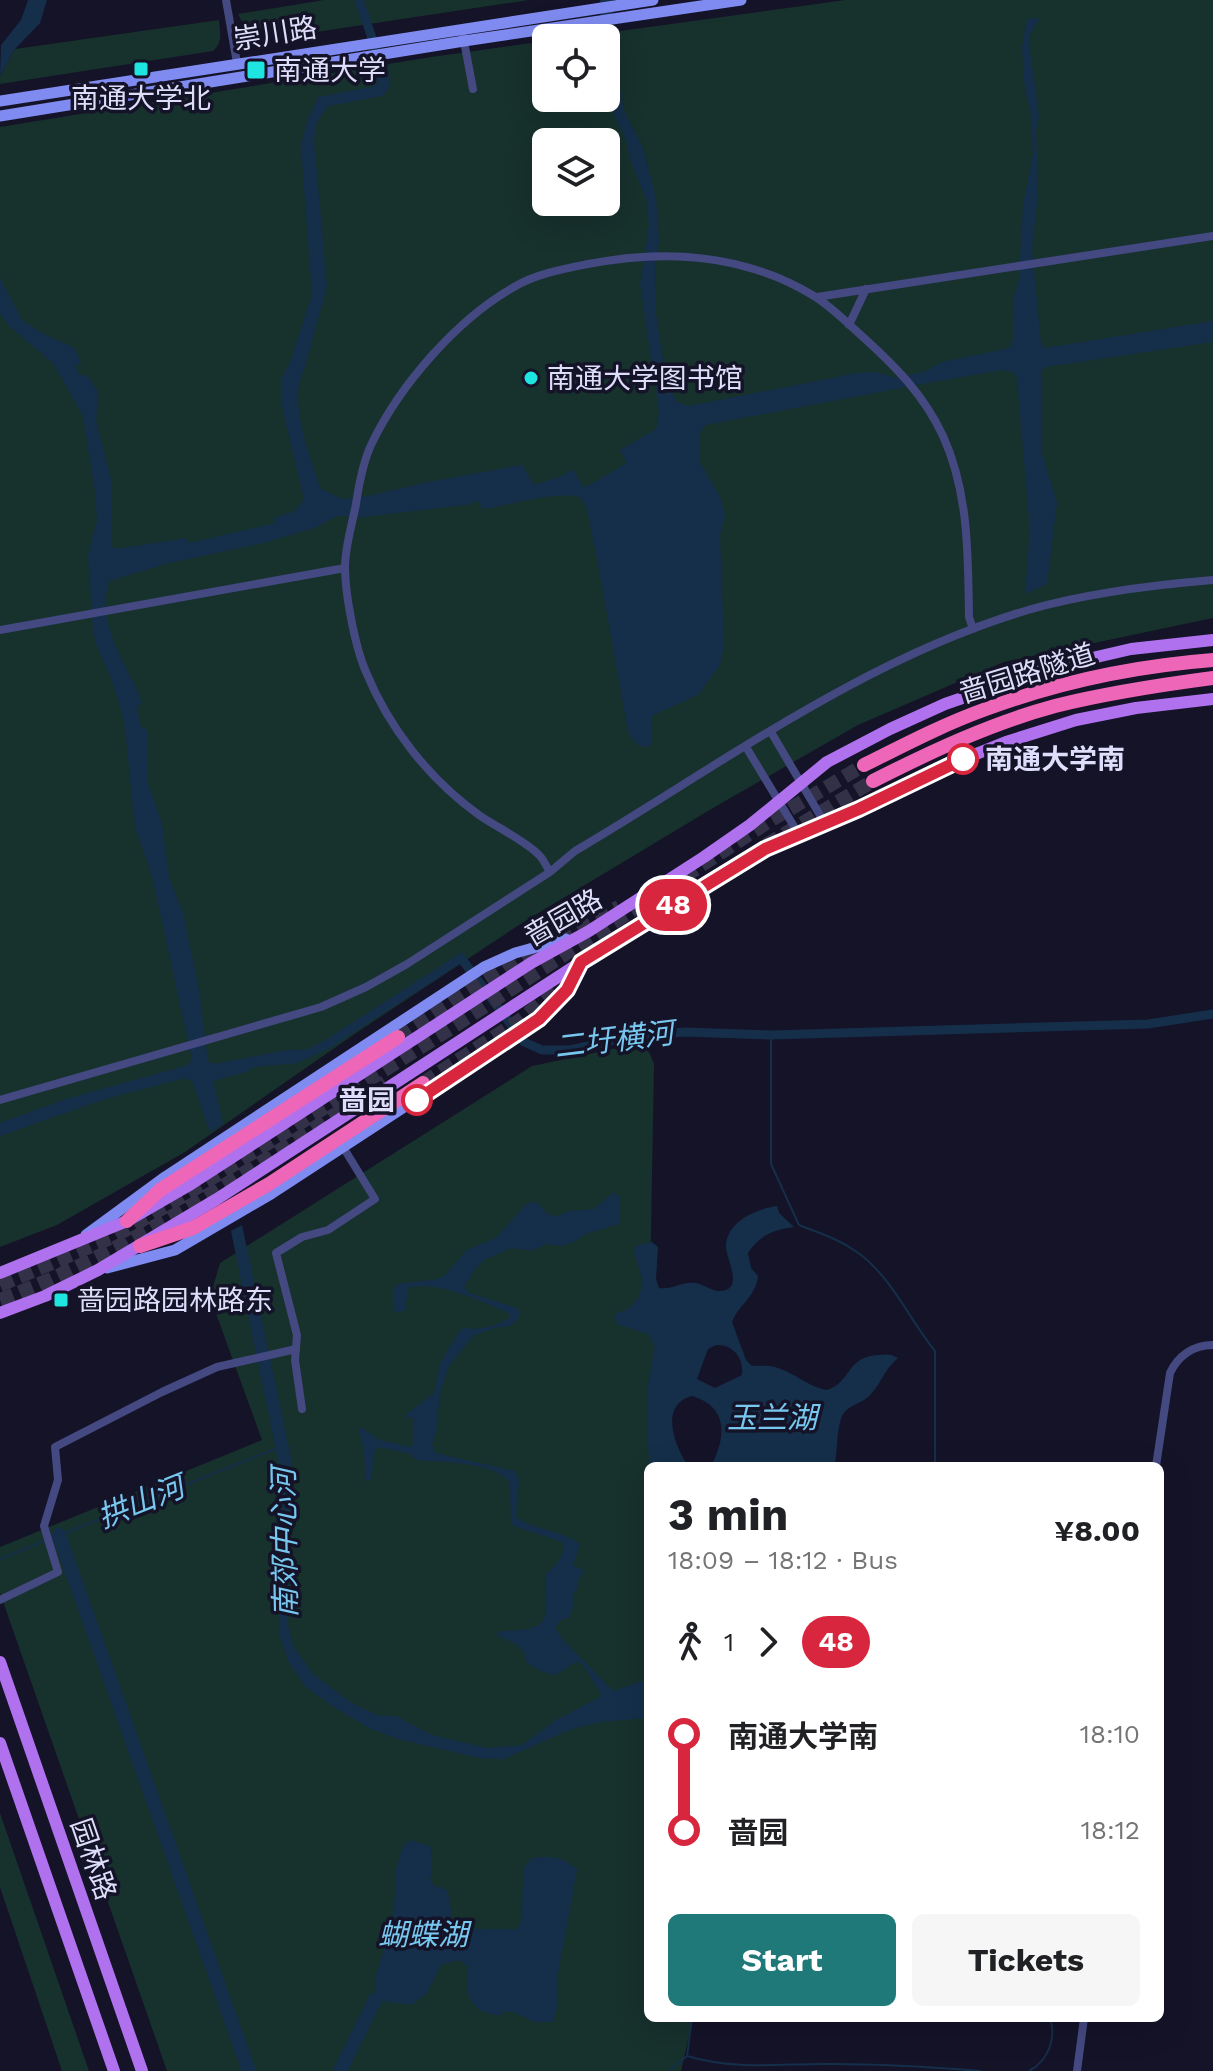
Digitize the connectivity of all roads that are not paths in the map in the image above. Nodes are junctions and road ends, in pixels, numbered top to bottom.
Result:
1 (226, 0) edge
2 (653, 0) edge
3 (741, 0) edge
4 (619, 11) junction
5 (463, 36) junction
6 (237, 63) junction
7 (238, 78) junction
8 (473, 89) dead end
9 (0, 101) edge
10 (0, 116) edge
11 (1213, 236) edge
12 (866, 289) junction
13 (817, 297) junction
14 (849, 325) junction
15 (345, 568) junction
16 (1213, 580) edge
17 (973, 629) junction
18 (0, 630) edge
19 (1213, 640) edge
20 (1210, 660) edge
21 (1213, 678) edge
22 (1213, 699) edge
23 (771, 732) junction
24 (746, 747) junction
25 (864, 765) tunnel mouth
26 (873, 781) tunnel mouth
27 (801, 782) junction
28 (779, 801) junction
29 (824, 822) junction
30 (798, 833) junction
31 (550, 872) junction
32 (589, 931) junction
33 (581, 962) junction
34 (398, 1037) tunnel mouth
35 (423, 1083) tunnel mouth
36 (0, 1100) edge
37 (343, 1147) junction
38 (127, 1221) junction
39 (75, 1243) junction
40 (140, 1246) junction
41 (98, 1270) junction
42 (0, 1273) edge
43 (0, 1313) edge
44 (1213, 1345) edge
45 (296, 1349) junction
46 (302, 1409) dead end
47 (1157, 1462) edge
48 (0, 1600) edge
49 (0, 1662) edge
50 (0, 1743) edge
51 (1083, 2022) edge
52 (114, 2071) edge
53 (142, 2071) edge
54 (1077, 2071) edge

1 - 6 street
2 - 4 main road, 崇川路
3 - 4 main road, 崇川路
4 - 5 main road, 崇川路
5 - 6 main road, 崇川路
5 - 7 main road, 崇川路
5 - 8 street
6 - 7 main road
6 - 9 main road, 崇川路
7 - 10 main road, 崇川路
11 - 12 street
12 - 13 street
12 - 14 street
13 - 14 street
13 - 15 street
14 - 17 street
15 - 18 street
15 - 31 street
16 - 17 street
17 - 23 street
19 - 27 main road, 啬园路
20 - 25 highway, 啬园路隧道
21 - 26 highway, 啬园路隧道
22 - 29 main road, 啬园路
23 - 24 street
23 - 27 street
24 - 28 street
24 - 31 street
27 - 28 main road, 啬园路
27 - 29 street
28 - 30 street
28 - 32 main road, 啬园路
29 - 30 main road, 啬园路
30 - 33 main road, 啬园路
31 - 36 street
32 - 38 main road, 啬园路
32 - 39 main road
33 - 37 main road
33 - 40 main road, 啬园路
34 - 38 highway
35 - 40 highway
37 - 41 main road
37 - 45 street
38 - 39 main road, 啬园路
39 - 42 main road, 啬园路
40 - 41 main road, 啬园路
41 - 43 main road, 啬园路
44 - 47 street
45 - 46 street
45 - 48 street
49 - 53 main road, 园林路
50 - 52 main road, 园林路
51 - 54 street

